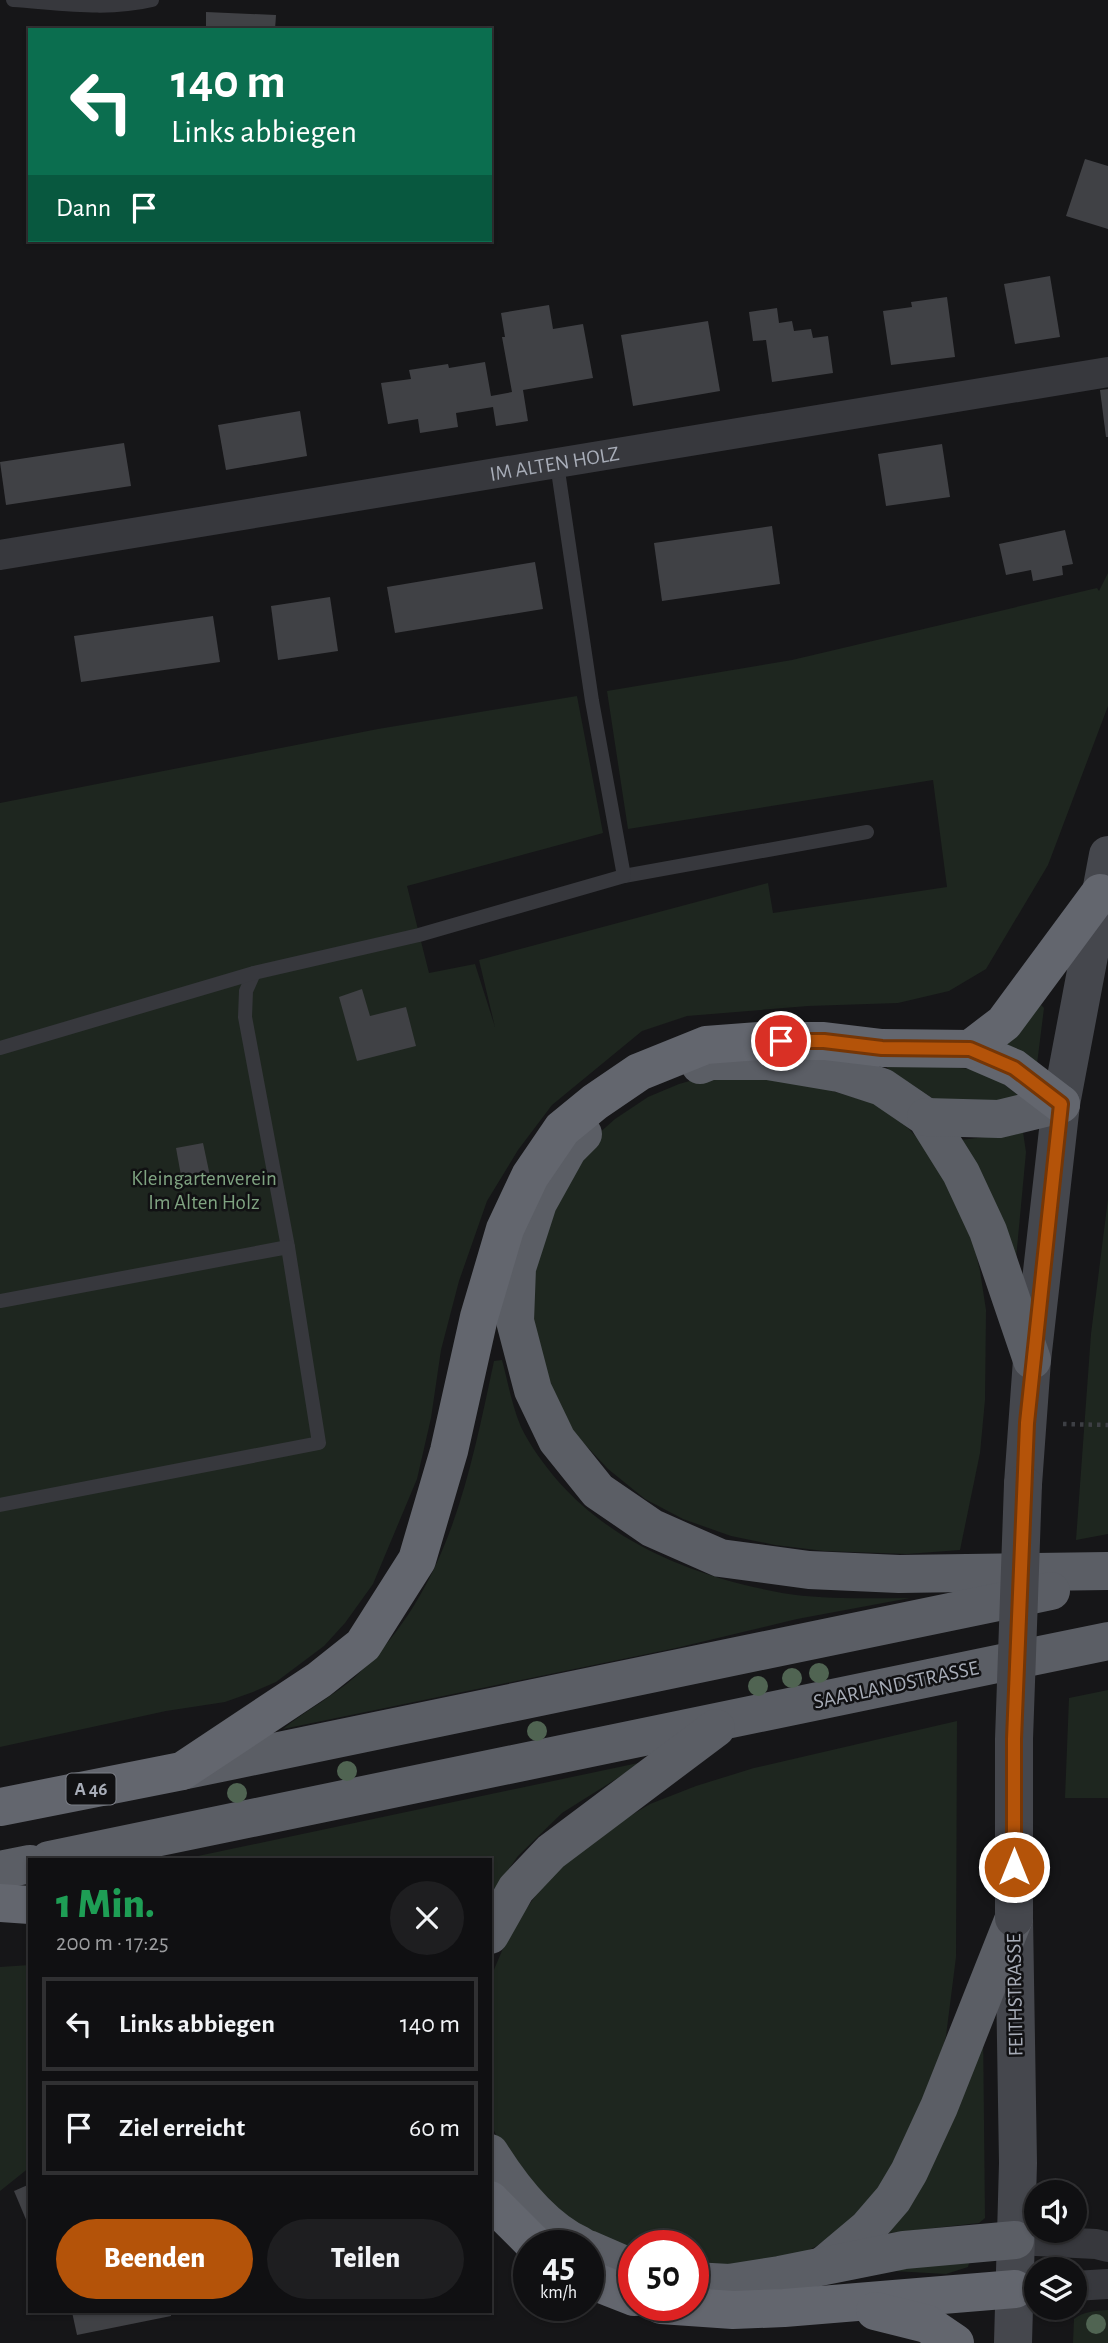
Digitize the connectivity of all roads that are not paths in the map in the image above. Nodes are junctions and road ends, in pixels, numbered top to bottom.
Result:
1 (13, 0) edge
2 (152, 0) edge
3 (1108, 372) edge
4 (556, 464) junction
5 (0, 555) edge
6 (867, 832) dead end
7 (1108, 855) edge
8 (624, 876) junction
9 (1100, 893) junction
10 (254, 974) junction
11 (0, 1048) edge
12 (970, 1049) junction
13 (1061, 1104) junction
14 (926, 1117) junction
15 (288, 1247) junction
16 (0, 1301) edge
17 (1032, 1360) junction
18 (0, 1505) edge
19 (1108, 1571) edge
20 (1108, 1579) edge
21 (1108, 1641) edge
22 (726, 1720) junction
23 (182, 1771) junction
24 (0, 1807) edge
25 (59, 1858) edge
26 (28, 1864) edge
27 (0, 1870) edge
28 (0, 1903) edge
29 (28, 1905) edge
30 (1014, 1918) junction
31 (492, 1931) edge
32 (492, 2156) edge
33 (492, 2202) edge
34 (520, 2230) edge
35 (558, 2230) edge
36 (1015, 2240) junction
37 (1108, 2247) edge
38 (824, 2265) junction
39 (1024, 2280) edge
40 (709, 2282) edge
41 (1108, 2284) edge
42 (1087, 2285) edge
43 (1024, 2289) edge
44 (1024, 2297) edge
45 (835, 2302) junction
46 (709, 2308) edge
47 (955, 2343) edge
48 (1013, 2343) edge

1 - 2 lane
3 - 4 street, IM ALTEN HOLZ
4 - 5 street, IM ALTEN HOLZ
4 - 8 lane
6 - 8 lane
7 - 9 main road, FEITHSTRASSE
8 - 10 lane
9 - 12 highway
9 - 13 main road, FEITHSTRASSE
10 - 11 lane
10 - 15 lane
12 - 13 highway
12 - 23 highway
13 - 14 highway
13 - 17 main road, FEITHSTRASSE
14 - 17 highway
14 - 19 highway
15 - 16 lane
15 - 18 lane
17 - 30 main road, FEITHSTRASSE, bridge
20 - 23 highway
21 - 22 highway, SAARLANDSTRASSE
22 - 25 highway, SAARLANDSTRASSE
22 - 31 highway
23 - 24 highway, A 46
26 - 27 highway
28 - 29 highway
30 - 36 main road, FEITHSTRASSE
30 - 38 highway
32 - 35 highway
33 - 34 highway
36 - 37 street
36 - 38 highway
36 - 39 main road, FEITHSTRASSE
38 - 40 highway
41 - 42 street
43 - 45 highway
44 - 48 main road, FEITHSTRASSE
45 - 46 highway
45 - 47 highway

